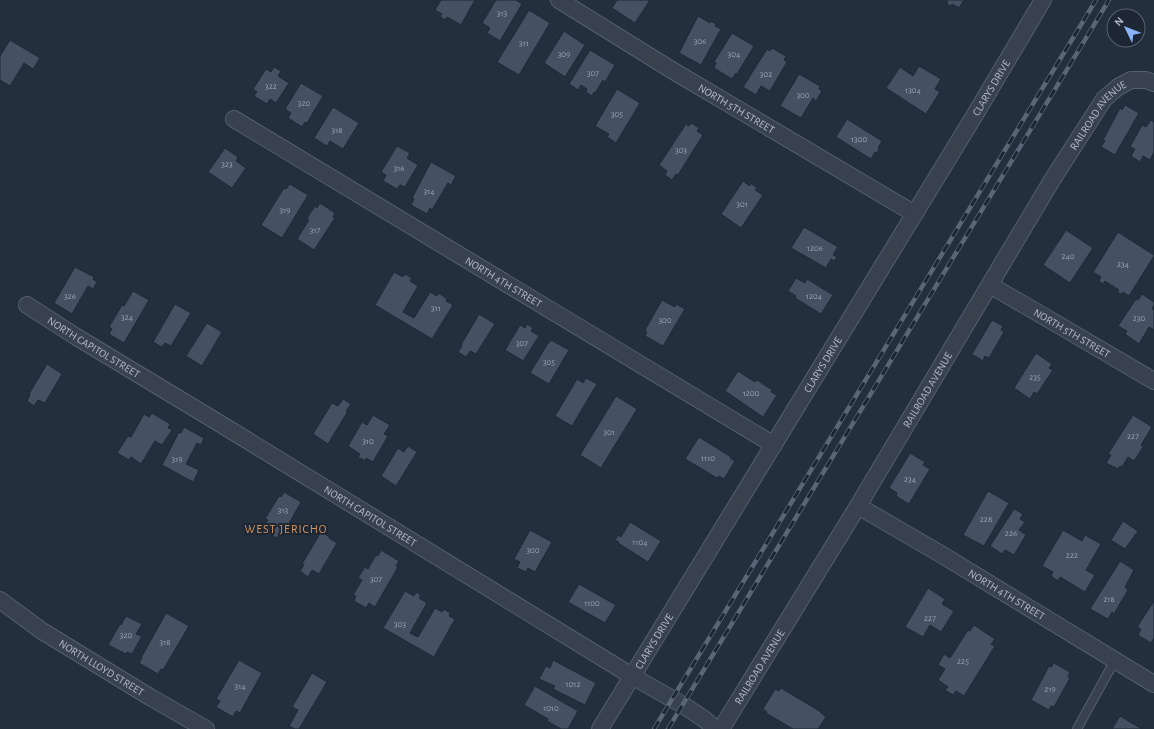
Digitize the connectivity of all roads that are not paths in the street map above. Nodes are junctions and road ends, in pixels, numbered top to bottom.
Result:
1 (559, 0) edge
2 (1043, 0) edge
3 (1154, 83) edge
4 (234, 119) dead end
5 (915, 214) junction
6 (990, 285) junction
7 (27, 305) dead end
8 (1154, 381) edge
9 (774, 445) junction
10 (858, 506) junction
11 (0, 600) edge
12 (1115, 660) junction
13 (632, 676) junction
14 (1154, 684) edge
15 (206, 729) edge
16 (600, 729) edge
17 (712, 729) edge
18 (721, 729) edge
19 (1077, 729) edge

1 - 5 street, NORTH 5TH STREET
2 - 5 street, CLARYS DRIVE
3 - 6 street, RAILROAD AVENUE
4 - 9 street, NORTH 4TH STREET
5 - 9 street, CLARYS DRIVE
6 - 8 street, NORTH 5TH STREET
6 - 10 street, RAILROAD AVENUE
7 - 13 street, NORTH CAPITOL STREET
9 - 13 street, CLARYS DRIVE
10 - 12 street, NORTH 4TH STREET
10 - 18 street, RAILROAD AVENUE
11 - 15 street, NORTH LLOYD STREET
12 - 14 street, NORTH 4TH STREET
12 - 19 lane
13 - 16 street, CLARYS DRIVE
13 - 17 street, NORTH CAPITOL STREET

